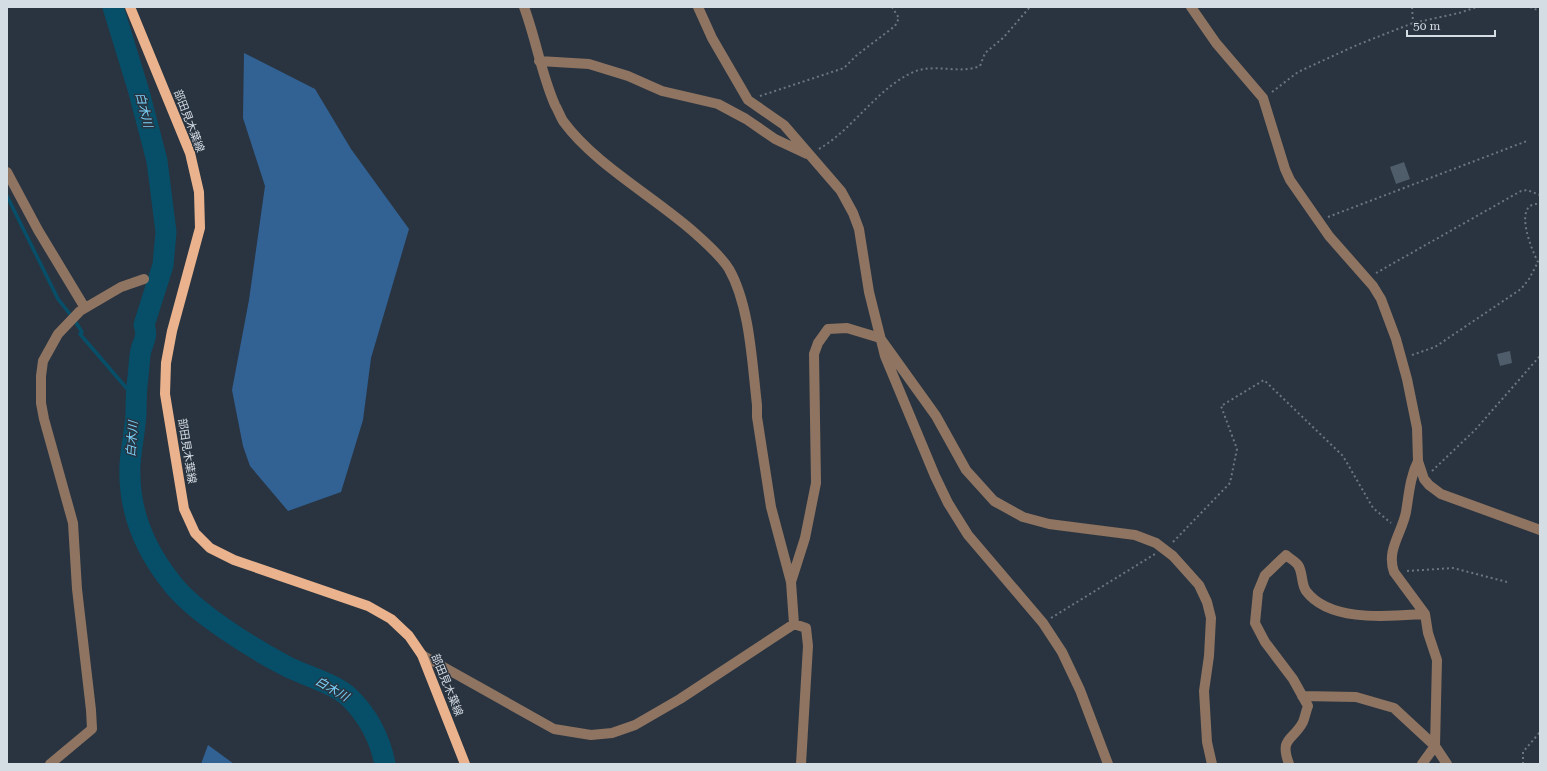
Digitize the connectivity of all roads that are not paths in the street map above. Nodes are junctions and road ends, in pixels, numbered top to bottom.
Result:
1 (130, 7) edge
2 (524, 7) edge
3 (698, 7) edge
4 (1191, 7) edge
5 (539, 61) junction
6 (813, 154) junction
7 (7, 172) edge
8 (144, 279) dead end
9 (85, 308) junction
10 (880, 338) junction
11 (1418, 461) junction
12 (1540, 530) edge
13 (791, 582) junction
14 (1425, 614) junction
15 (794, 624) junction
16 (422, 655) junction
17 (1302, 696) junction
18 (1435, 746) junction
19 (50, 764) edge
20 (465, 764) edge
21 (801, 764) edge
22 (1108, 764) edge
23 (1212, 764) edge
24 (1289, 764) edge
25 (1422, 764) edge
26 (1446, 764) edge

1 - 16 main road, 部田見木葉線
2 - 5 street
3 - 6 street
4 - 11 street
5 - 6 street
5 - 13 street
6 - 10 street
7 - 9 street
8 - 9 street
9 - 19 street
10 - 13 street
10 - 22 street
10 - 23 street
11 - 12 street
11 - 14 street
13 - 15 street
14 - 17 street
14 - 18 street
15 - 16 street
15 - 21 street
16 - 20 main road, 部田見木葉線
17 - 18 street
17 - 24 street
18 - 25 street
18 - 26 street

